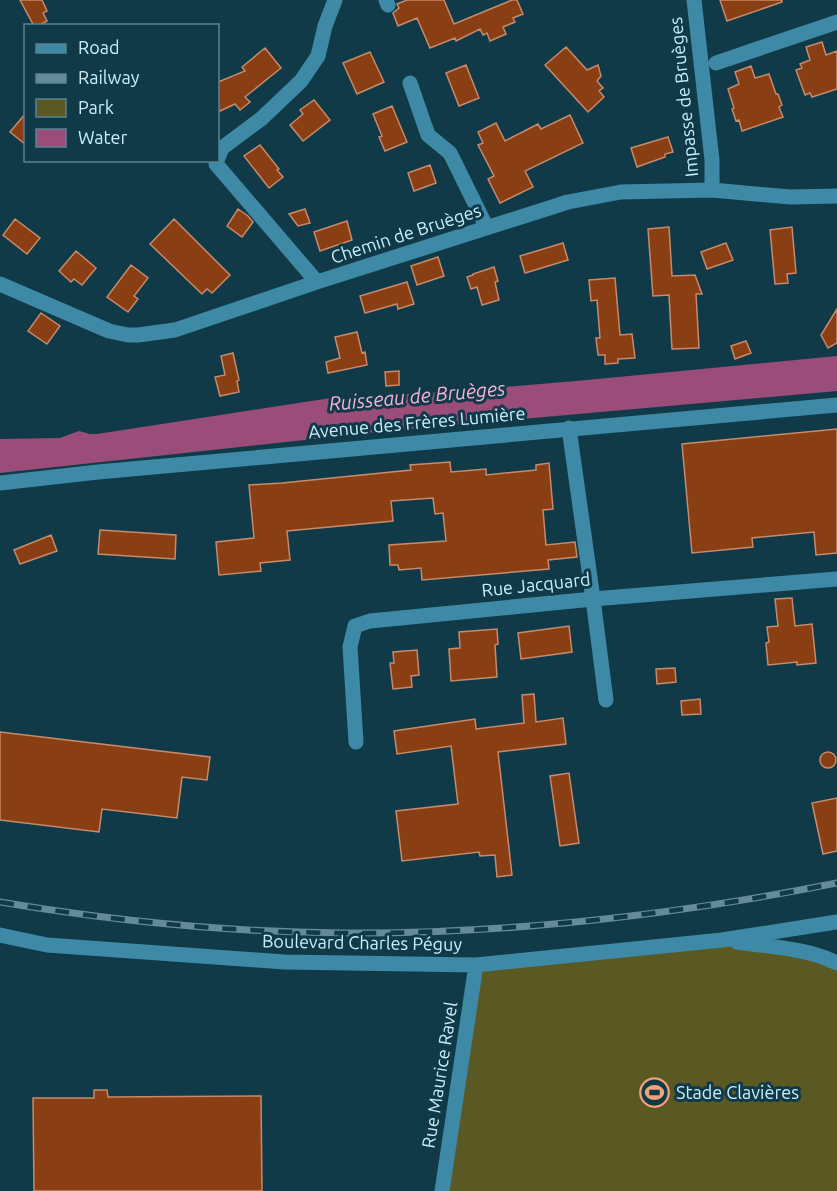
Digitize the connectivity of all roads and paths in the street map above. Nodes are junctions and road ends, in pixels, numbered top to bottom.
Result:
1 (335, 0) edge
2 (694, 0) edge
3 (837, 22) edge
4 (716, 63) dead end
5 (410, 83) dead end
6 (219, 155) edge
7 (216, 162) edge
8 (712, 190) junction
9 (837, 196) edge
10 (487, 228) junction
11 (317, 282) junction
12 (0, 284) edge
13 (837, 405) edge
14 (569, 428) junction
15 (0, 483) edge
16 (837, 579) edge
17 (593, 599) junction
18 (606, 700) dead end
19 (356, 742) dead end
20 (837, 922) edge
21 (0, 935) edge
22 (722, 940) junction
23 (837, 963) edge
24 (476, 965) junction
25 (442, 1191) edge

1 - 6 street
2 - 8 street, Impasse de Bruèges
3 - 4 street
5 - 10 street
7 - 11 street
8 - 9 street, Chemin de Bruèges
8 - 10 street, Chemin de Bruèges
10 - 11 street, Chemin de Bruèges
11 - 12 street, Chemin de Bruèges
13 - 14 street, Avenue des Frères Lumière
14 - 15 street, Avenue des Frères Lumière
14 - 17 street
16 - 17 street, Rue Jacquard
17 - 18 street
17 - 19 street, Rue Jacquard
20 - 22 street, Boulevard Charles Péguy
21 - 24 street, Boulevard Charles Péguy
22 - 23 street, Boulevard Charles Péguy
22 - 24 street, Boulevard Charles Péguy
24 - 25 street, Rue Maurice Ravel

